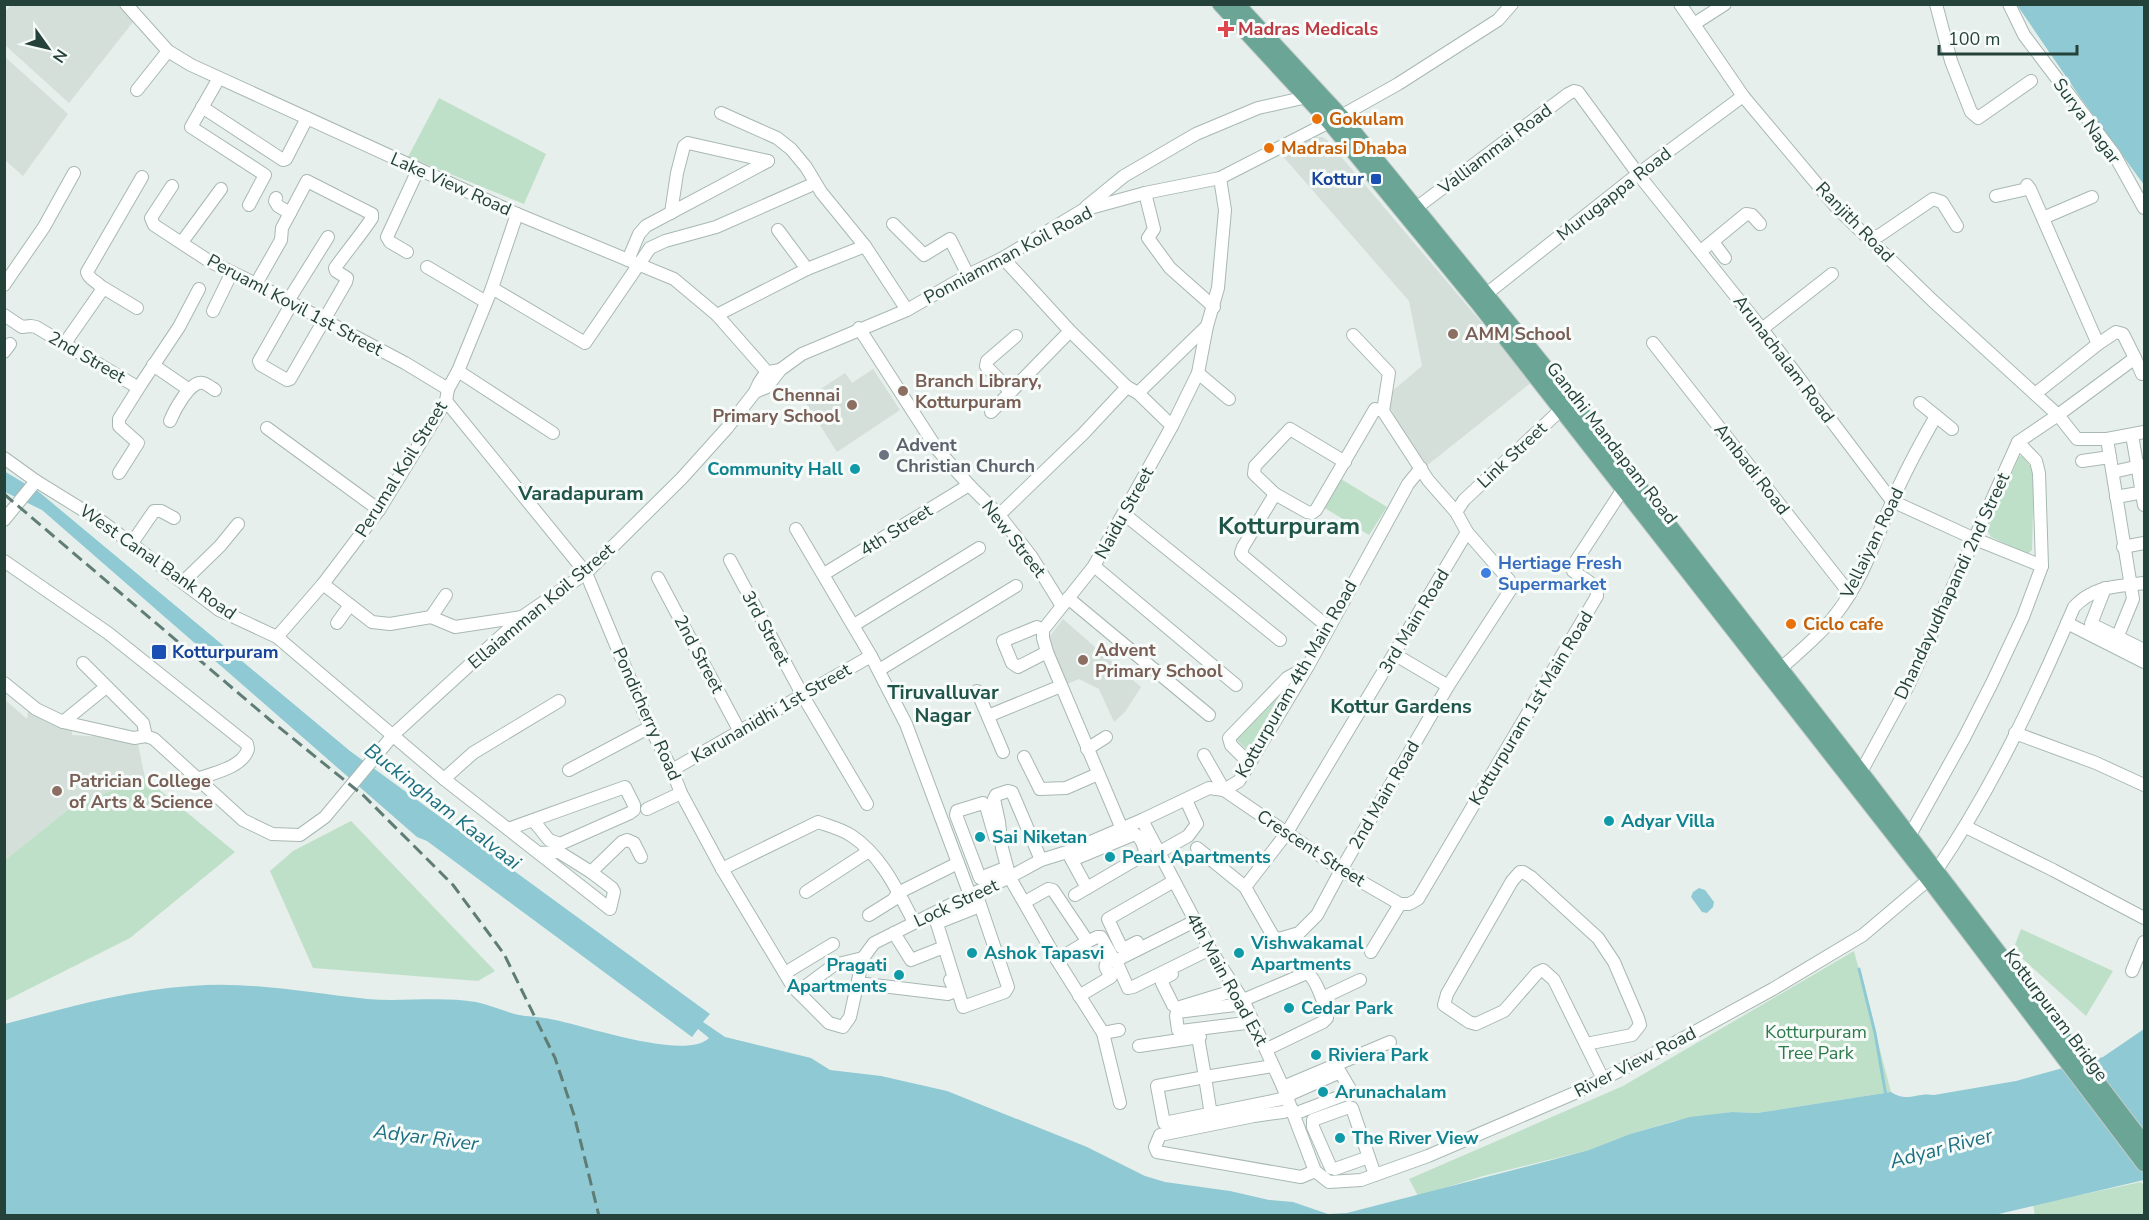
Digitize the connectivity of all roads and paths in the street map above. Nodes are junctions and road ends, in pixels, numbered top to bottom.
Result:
1 (126, 4) edge
2 (1220, 4) edge
3 (1238, 4) edge
4 (1512, 4) edge
5 (1680, 4) edge
6 (1725, 4) edge
7 (1936, 4) edge
8 (2009, 4) edge
9 (1694, 24) junction
10 (168, 51) junction
11 (219, 78) junction
12 (2031, 81) dead end
13 (136, 90) dead end
14 (1574, 91) joint
15 (1743, 96) junction
16 (1307, 97) junction
17 (202, 107) junction
18 (721, 113) dead end
19 (307, 118) junction
20 (1335, 119) junction
21 (418, 170) junction
22 (74, 173) dead end
23 (1638, 174) junction
24 (142, 177) dead end
25 (1220, 178) junction
26 (172, 186) dead end
27 (809, 186) dead end
28 (221, 189) dead end
29 (1145, 193) junction
30 (1996, 196) dead end
31 (276, 198) dead end
32 (2092, 198) dead end
33 (249, 205) dead end
34 (1416, 208) junction
35 (2145, 208) edge
36 (1083, 210) junction
37 (290, 213) junction
38 (671, 213) junction
39 (517, 214) junction
40 (2043, 218) junction
41 (893, 224) dead end
42 (1760, 224) dead end
43 (1957, 226) dead end
44 (778, 230) dead end
45 (328, 237) dead end
46 (1869, 239) junction
47 (182, 242) junction
48 (1713, 242) junction
49 (865, 246) junction
50 (1701, 251) junction
51 (407, 252) dead end
52 (1003, 258) junction
53 (1725, 258) dead end
54 (633, 262) junction
55 (427, 267) dead end
56 (807, 269) junction
57 (232, 272) junction
58 (968, 274) junction
59 (1832, 274) dead end
60 (256, 284) junction
61 (4, 285) edge
62 (102, 287) junction
63 (492, 288) junction
64 (199, 289) dead end
65 (1482, 298) junction
66 (290, 302) junction
67 (486, 302) junction
68 (1214, 307) junction
69 (137, 308) dead end
70 (907, 310) junction
71 (213, 311) dead end
72 (4, 315) edge
73 (717, 315) junction
74 (324, 321) junction
75 (1207, 326) junction
76 (859, 328) junction
77 (1761, 329) junction
78 (1070, 331) junction
79 (1353, 335) dead end
80 (1016, 336) dead end
81 (64, 343) junction
82 (1653, 343) dead end
83 (2098, 344) junction
84 (2135, 358) junction
85 (153, 365) junction
86 (458, 371) junction
87 (774, 371) junction
88 (1198, 373) junction
89 (2142, 374) dead end
90 (139, 385) junction
91 (188, 389) junction
92 (215, 390) dead end
93 (1133, 390) junction
94 (1010, 391) junction
95 (2035, 394) junction
96 (447, 395) junction
97 (1229, 399) dead end
98 (1920, 403) dead end
99 (1567, 404) junction
100 (1383, 411) junction
101 (991, 412) dead end
102 (2058, 415) junction
103 (1936, 416) junction
104 (170, 421) dead end
105 (1172, 426) junction
106 (267, 429) dead end
107 (1952, 429) dead end
108 (553, 433) dead end
109 (2138, 434) edge
110 (2107, 439) junction
111 (2018, 442) junction
112 (2110, 457) junction
113 (4, 458) edge
114 (2082, 461) dead end
115 (1345, 462) junction
116 (2141, 465) edge
117 (1420, 468) junction
118 (2113, 472) junction
119 (119, 473) dead end
120 (34, 483) junction
121 (969, 485) junction
122 (1628, 485) junction
123 (1275, 494) junction
124 (2116, 497) junction
125 (2144, 497) edge
126 (1892, 501) junction
127 (379, 510) junction
128 (1456, 512) junction
129 (1124, 514) junction
130 (999, 515) junction
131 (174, 518) dead end
132 (4, 520) edge
133 (238, 524) dead end
134 (796, 530) dead end
135 (1467, 532) junction
136 (1975, 538) junction
137 (132, 543) junction
138 (2145, 543) edge
139 (979, 548) dead end
140 (2123, 548) junction
141 (730, 560) dead end
142 (4, 561) edge
143 (1094, 566) junction
144 (2042, 566) junction
145 (586, 573) junction
146 (824, 574) junction
147 (658, 578) dead end
148 (183, 582) junction
149 (2145, 583) edge
150 (323, 584) junction
151 (1016, 586) dead end
152 (2130, 588) junction
153 (2104, 590) junction
154 (1850, 594) junction
155 (2145, 594) edge
156 (446, 595) dead end
157 (1065, 602) junction
158 (350, 605) junction
159 (431, 617) junction
160 (522, 617) junction
161 (337, 622) dead end
162 (2067, 623) junction
163 (854, 625) junction
164 (1328, 627) junction
165 (1043, 630) junction
166 (277, 637) junction
167 (2117, 638) junction
168 (1280, 640) dead end
169 (2143, 646) edge
170 (1047, 652) junction
171 (1394, 654) junction
172 (871, 656) junction
173 (2145, 662) edge
174 (83, 663) dead end
175 (1308, 666) junction
176 (1780, 669) junction
177 (879, 670) junction
178 (4, 683) edge
179 (1236, 685) dead end
180 (1061, 686) junction
181 (1448, 686) junction
182 (106, 687) junction
183 (977, 691) dead end
184 (803, 696) junction
185 (559, 701) dead end
186 (1209, 714) dead end
187 (988, 716) junction
188 (63, 722) junction
189 (650, 727) junction
190 (739, 730) junction
191 (2015, 733) junction
192 (394, 735) junction
193 (146, 736) junction
194 (1106, 737) dead end
195 (1088, 749) junction
196 (1003, 752) dead end
197 (1204, 755) dead end
198 (1023, 757) dead end
199 (1249, 763) junction
200 (569, 770) dead end
201 (672, 770) junction
202 (1861, 772) junction
203 (1098, 774) junction
204 (197, 779) junction
205 (444, 779) junction
206 (2145, 785) edge
207 (1224, 790) junction
208 (679, 794) junction
209 (1186, 800) junction
210 (867, 804) dead end
211 (647, 809) dead end
212 (533, 820) junction
213 (1142, 820) junction
214 (1966, 827) junction
215 (508, 829) junction
216 (1122, 829) junction
217 (1286, 834) junction
218 (1910, 835) junction
219 (1197, 848) dead end
220 (869, 851) junction
221 (540, 853) junction
222 (1158, 853) junction
223 (1069, 856) junction
224 (642, 857) dead end
225 (1041, 860) junction
226 (958, 863) junction
227 (722, 868) junction
228 (1341, 870) junction
229 (591, 872) junction
230 (1008, 875) junction
231 (980, 878) junction
232 (1937, 880) junction
233 (1174, 881) junction
234 (1245, 887) junction
235 (1087, 888) junction
236 (806, 892) dead end
237 (898, 893) junction
238 (975, 893) junction
239 (1075, 895) dead end
240 (1025, 902) junction
241 (1400, 904) junction
242 (980, 906) junction
243 (869, 915) dead end
244 (1193, 918) junction
245 (2145, 918) edge
246 (928, 919) junction
247 (894, 933) junction
248 (2145, 942) edge
249 (1085, 943) junction
250 (833, 944) dead end
251 (939, 949) junction
252 (1212, 951) junction
253 (1371, 952) dead end
254 (863, 958) junction
255 (1057, 960) junction
256 (2132, 970) dead end
257 (785, 973) junction
258 (1360, 980) dead end
259 (858, 983) junction
260 (1236, 990) junction
261 (799, 991) junction
262 (1079, 996) junction
263 (1322, 998) junction
264 (1245, 1004) junction
265 (1255, 1026) junction
266 (1119, 1030) dead end
267 (1103, 1033) junction
268 (1198, 1037) junction
269 (1390, 1042) dead end
270 (1586, 1044) junction
271 (1139, 1046) dead end
272 (1267, 1049) junction
273 (1273, 1066) junction
274 (1205, 1077) junction
275 (1603, 1079) junction
276 (1288, 1101) junction
277 (1120, 1103) dead end
278 (1211, 1114) junction
279 (2145, 1143) edge
280 (1369, 1157) junction
281 (2145, 1164) edge
282 (1316, 1173) junction
283 (1375, 1175) junction

1 - 10 street, Lake View Road
2 - 16 main road, Gandhi Mandapam Road
3 - 20 main road, Gandhi Mandapam Road
4 - 20 street
5 - 9 street, Ranjith Road
6 - 9 street
7 - 12 street
8 - 35 street, Surya Nagar
9 - 15 street, Ranjith Road
10 - 11 street, Lake View Road
10 - 13 street
11 - 17 street
11 - 19 street, Lake View Road
14 - 23 street, Arunachalam Road
14 - 34 street, Valliammai Road
15 - 23 street, Murugappa Road
15 - 46 street, Ranjith Road
16 - 20 main road, Gandhi Mandapam Road
16 - 36 street
17 - 19 street
17 - 33 street
18 - 49 street
19 - 21 street, Lake View Road
20 - 25 street, Ponniamman Koil Road
20 - 34 main road, Gandhi Mandapam Road
20 - 65 main road, Gandhi Mandapam Road
21 - 39 street, Lake View Road
21 - 51 street
22 - 61 street
23 - 50 street, Arunachalam Road
23 - 65 street, Murugappa Road
24 - 62 street
25 - 29 street, Ponniamman Koil Road
25 - 68 street, Naidu Street
26 - 47 street, Peruaml Kovil 1st Street
27 - 54 street
28 - 47 street
29 - 36 street, Ponniamman Koil Road
29 - 68 street
30 - 40 street
31 - 37 street
32 - 40 street
34 - 65 main road, Gandhi Mandapam Road
36 - 52 street, Ponniamman Koil Road
37 - 60 street
37 - 74 street
38 - 38 street
38 - 54 street
39 - 54 street, Lake View Road
39 - 63 street, Perumal Koil Street
40 - 83 street
41 - 58 street
42 - 48 street
43 - 46 street
44 - 56 street
45 - 66 street
46 - 95 street, Ranjith Road
47 - 57 street, Peruaml Kovil 1st Street
48 - 50 street
48 - 53 street
49 - 56 street
49 - 70 street
50 - 77 street, Arunachalam Road
52 - 58 street, Ponniamman Koil Road
52 - 78 street
54 - 63 street
54 - 73 street, Lake View Road
55 - 67 street
56 - 73 street
57 - 60 street, Peruaml Kovil 1st Street
57 - 71 street
58 - 70 street, Ponniamman Koil Road
59 - 77 street
60 - 66 street, Peruaml Kovil 1st Street
62 - 69 street
62 - 81 street
63 - 67 street, Perumal Koil Street
64 - 85 street
65 - 99 main road, Gandhi Mandapam Road
66 - 74 street, Peruaml Kovil 1st Street
66 - 74 street
67 - 86 street, Perumal Koil Street
68 - 75 street, Naidu Street
70 - 76 street, Ponniamman Koil Road
72 - 81 street, 2nd Street
73 - 87 street, Lake View Road
74 - 96 street, Peruaml Kovil 1st Street
75 - 88 street, Naidu Street
75 - 93 street
76 - 87 street, Ponniamman Koil Road
76 - 121 street, New Street
77 - 126 street, Arunachalam Road
78 - 93 street
78 - 94 street
79 - 100 street
80 - 94 street
81 - 90 street, 2nd Street
82 - 154 street, Ambadi Road
83 - 84 street
83 - 95 street
84 - 89 street
84 - 102 street
85 - 90 street
85 - 91 street
86 - 96 street, Perumal Koil Street
86 - 108 street
87 - 145 street, Ellaiamman Koil Street
88 - 97 street
88 - 105 street, Naidu Street
90 - 119 street
91 - 92 street
91 - 104 street
93 - 105 street
93 - 130 street
94 - 101 street
95 - 102 street, Ranjith Road
96 - 127 street, Perumal Koil Street
96 - 145 street, Pondicherry Road
98 - 103 street
99 - 122 main road, Gandhi Mandapam Road
99 - 128 street, Link Street
100 - 115 street
100 - 117 street, 2nd Main Road
102 - 110 street, Ranjith Road
102 - 111 street
103 - 107 street
103 - 126 street, Vellaiyan Road
105 - 129 street, Naidu Street
106 - 127 street
109 - 110 street
109 - 116 street
110 - 112 street
111 - 136 street, Dhandayudhapandi 2nd Street
111 - 144 street
112 - 114 street
112 - 118 street
113 - 120 street, West Canal Bank Road
115 - 123 street
115 - 123 street
116 - 118 street
116 - 125 street
117 - 128 street, 2nd Main Road
117 - 164 street, Kotturpuram 4th Main Road
118 - 124 street
120 - 132 street
120 - 137 street, West Canal Bank Road
121 - 130 street, New Street
121 - 146 street, 4th Street
122 - 176 main road, Gandhi Mandapam Road
122 - 232 main road, Gandhi Mandapam Road
122 - 241 street, Kotturpuram 1st Main Road
123 - 164 street
124 - 125 street
124 - 140 street
126 - 136 street, Arunachalam Road
126 - 154 street, Vellaiyan Road
127 - 150 street, Perumal Koil Street
128 - 135 street, 2nd Main Road
129 - 143 street, Naidu Street
129 - 168 street
130 - 157 street, New Street
131 - 137 street
133 - 148 street
134 - 146 street
135 - 171 street, 3rd Main Road
135 - 181 street, 2nd Main Road
136 - 144 street, Arunachalam Road
136 - 202 street, Dhandayudhapandi 2nd Street
137 - 148 street, West Canal Bank Road
138 - 140 street
139 - 163 street
140 - 152 street
141 - 184 street, 3rd Street
142 - 204 street
143 - 157 street, Naidu Street
143 - 179 street
144 - 218 street
145 - 160 street, Ellaiamman Koil Street
145 - 189 street, Pondicherry Road
146 - 163 street
147 - 190 street, 2nd Street
148 - 166 street, West Canal Bank Road
149 - 152 street
150 - 158 street
150 - 166 street, Perumal Koil Street
151 - 177 street
152 - 153 street
152 - 155 street
152 - 167 street
153 - 162 street, River View Road
153 - 167 street
154 - 176 street, Vellaiyan Road
156 - 159 street
157 - 165 street, Naidu Street
157 - 186 street, New Street
158 - 159 street
158 - 161 street
159 - 160 street
160 - 192 street, Ellaiamman Koil Street
162 - 173 street
162 - 191 street, River View Road
163 - 172 street
164 - 175 street, Kotturpuram 4th Main Road
165 - 170 street
165 - 170 street
166 - 192 street, West Canal Bank Road
167 - 169 street
170 - 180 street
171 - 181 street
171 - 217 street, 3rd Main Road
172 - 177 street
172 - 184 street, Karunanidhi 1st Street
174 - 182 street
175 - 199 street, Kotturpuram 4th Main Road
175 - 199 street
176 - 202 main road, Gandhi Mandapam Road
177 - 226 street
178 - 188 street
180 - 187 street
180 - 195 street
181 - 228 street, 2nd Main Road
182 - 188 street
182 - 193 street
183 - 187 street
184 - 190 street, Karunanidhi 1st Street
184 - 210 street
185 - 205 street
187 - 196 street
188 - 193 street
189 - 200 street
189 - 201 street, Pondicherry Road
190 - 201 street, Karunanidhi 1st Street
191 - 206 street
191 - 214 street, River View Road
192 - 204 street, Ellaiamman Koil Street
192 - 205 street, West Canal Bank Road
193 - 204 street, Ellaiamman Koil Street
194 - 195 street
195 - 203 street
197 - 207 street
198 - 203 street
199 - 207 street, Kotturpuram 4th Main Road
201 - 208 street, Pondicherry Road
202 - 218 main road, Gandhi Mandapam Road
203 - 216 street
205 - 215 street, West Canal Bank Road
207 - 209 street, Kotturpuram 4th Main Road
207 - 217 street, Crescent Street
208 - 211 street
208 - 227 street, Pondicherry Road
209 - 213 street, Kotturpuram 4th Main Road
209 - 222 street
212 - 212 street
212 - 215 street
213 - 216 street, Kotturpuram 4th Main Road
213 - 222 street, 4th Main Road Ext
214 - 232 street, River View Road
214 - 245 street
215 - 221 street, West Canal Bank Road
216 - 223 street, Lock Street
217 - 228 street, Crescent Street
217 - 234 street, 3rd Main Road
218 - 232 main road, Gandhi Mandapam Road
219 - 234 street
220 - 227 street
220 - 236 street
220 - 237 street
221 - 229 street
221 - 229 street, West Canal Bank Road
222 - 233 street, 4th Main Road Ext
223 - 225 street, Lock Street
223 - 235 street
223 - 235 street
224 - 229 street
225 - 230 street, Lock Street
225 - 230 street
226 - 237 street
226 - 238 street
227 - 257 street, Pondicherry Road
228 - 234 street, 2nd Main Road
228 - 241 street, Crescent Street
230 - 231 street
230 - 231 street
230 - 238 street, Lock Street
230 - 240 street
231 - 238 street
232 - 275 street, River View Road
232 - 279 main road, Kotturpuram Bridge
232 - 281 main road, Kotturpuram Bridge
233 - 244 street, 4th Main Road Ext
233 - 244 street
235 - 239 street
237 - 243 street
237 - 246 street
238 - 242 street
238 - 246 street, Lock Street
240 - 249 street
240 - 255 street
241 - 253 street
242 - 246 street
242 - 246 street
244 - 252 street, 4th Main Road Ext
244 - 252 street
246 - 247 street, Lock Street
246 - 251 street
247 - 251 street
247 - 254 street, Lock Street
248 - 256 street
249 - 255 street
249 - 262 street
250 - 257 street
251 - 259 street
252 - 260 street, 4th Main Road Ext
252 - 260 street
254 - 259 street
254 - 261 street
255 - 262 street
257 - 261 street, Pondicherry Road
258 - 263 street
259 - 261 street, Pondicherry Road
260 - 264 street, 4th Main Road Ext
262 - 267 street
263 - 264 street
263 - 272 street
264 - 265 street, 4th Main Road Ext
264 - 265 street
265 - 268 street
265 - 272 street, 4th Main Road Ext
266 - 267 street
267 - 277 street
268 - 271 street
268 - 274 street
269 - 276 street
270 - 270 street
270 - 275 street
272 - 273 street, 4th Main Road Ext
273 - 274 street
273 - 276 street, 4th Main Road Ext
274 - 278 street
274 - 278 street
275 - 283 street, River View Road
276 - 278 street
276 - 282 street, 4th Main Road Ext
276 - 282 street
280 - 280 street
280 - 283 street
282 - 283 street, River View Road

